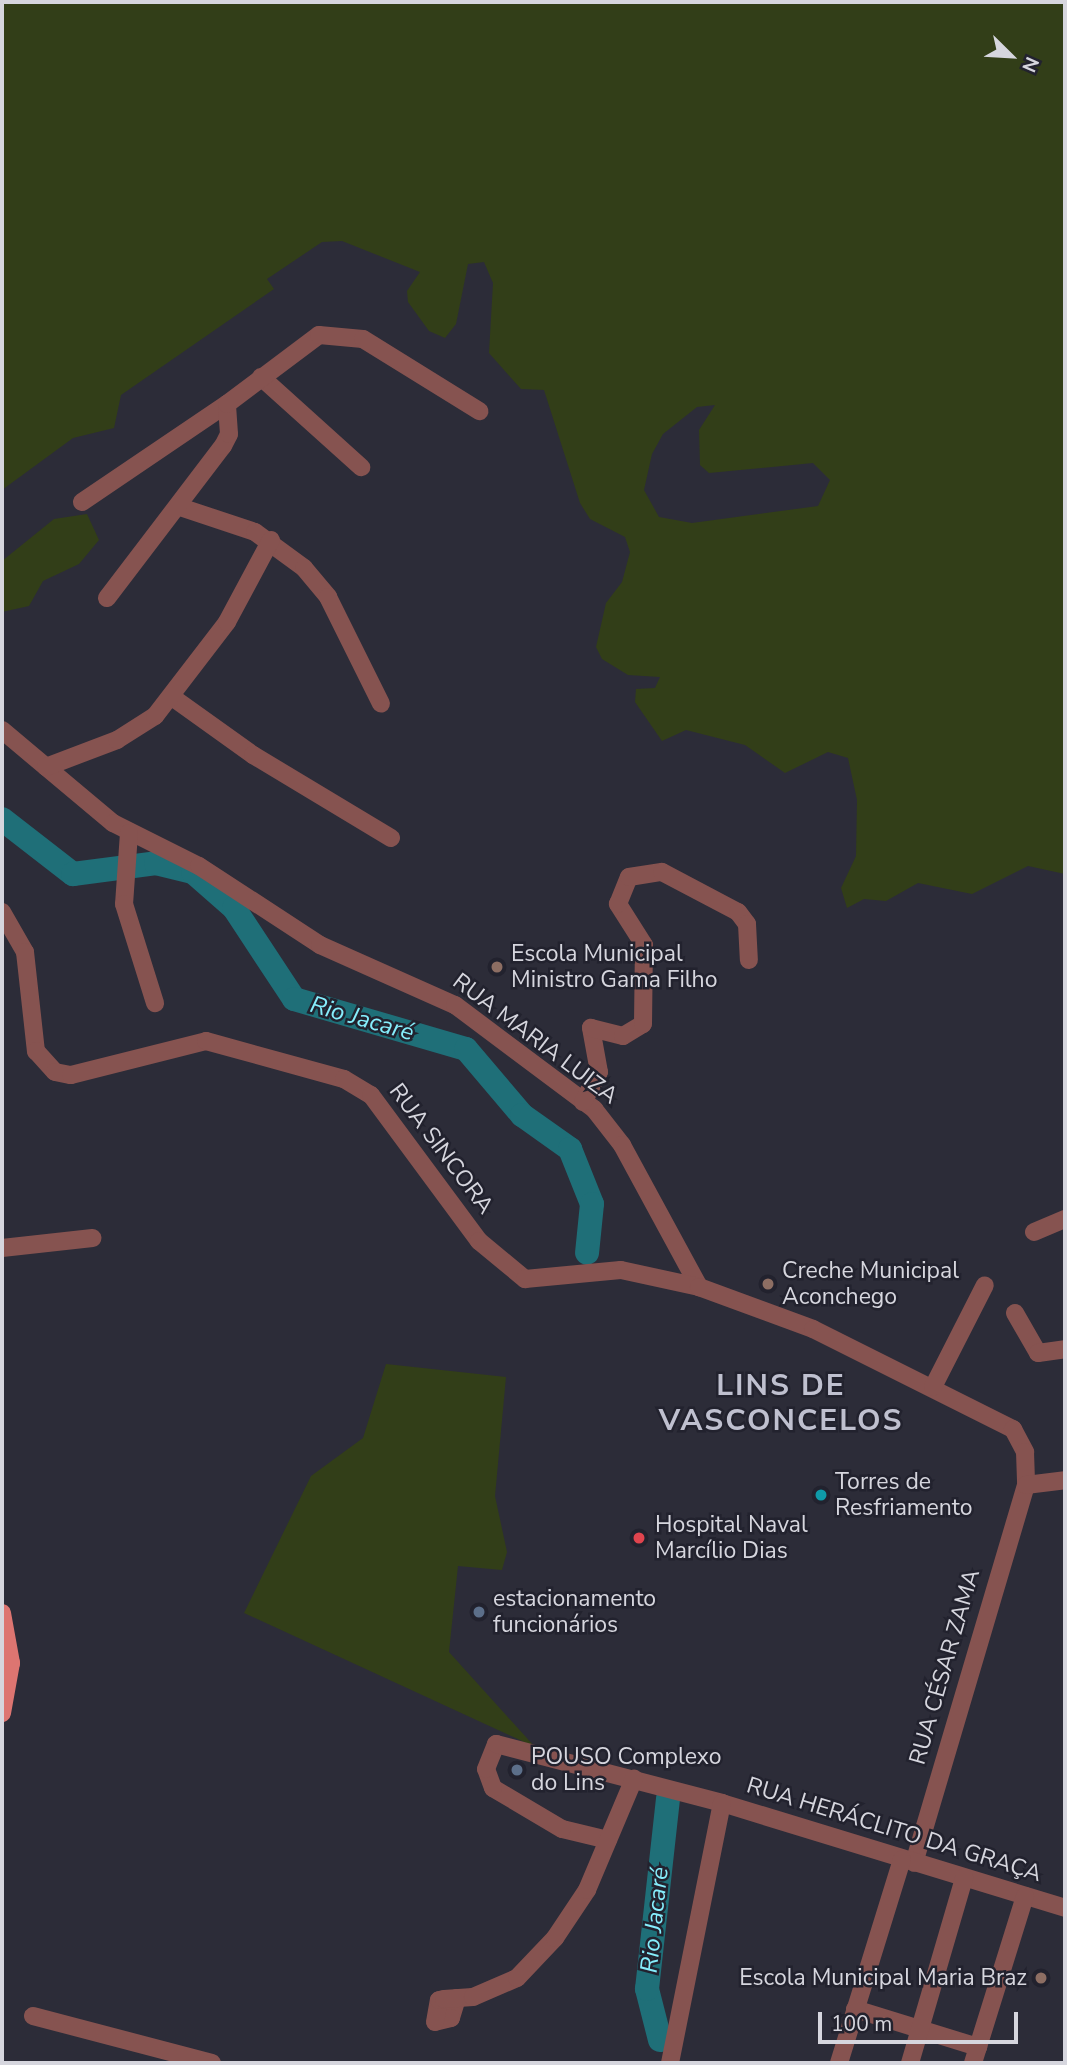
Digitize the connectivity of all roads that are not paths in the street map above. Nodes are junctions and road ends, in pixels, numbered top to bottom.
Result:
1 (261, 377) junction
2 (227, 404) junction
3 (480, 411) dead end
4 (361, 467) dead end
5 (82, 502) dead end
6 (180, 507) junction
7 (271, 540) junction
8 (107, 598) dead end
9 (172, 697) junction
10 (381, 704) dead end
11 (2, 730) edge
12 (46, 767) junction
13 (129, 833) junction
14 (391, 838) dead end
15 (2, 912) edge
16 (2, 938) edge
17 (25, 952) junction
18 (749, 960) dead end
19 (155, 1003) dead end
20 (583, 1102) junction
21 (1065, 1219) edge
22 (1034, 1232) dead end
23 (92, 1238) dead end
24 (2, 1248) edge
25 (985, 1285) dead end
26 (699, 1287) junction
27 (1015, 1313) dead end
28 (1065, 1349) edge
29 (933, 1387) junction
30 (1065, 1480) edge
31 (1026, 1485) junction
32 (2, 1614) edge
33 (2, 1713) edge
34 (634, 1779) junction
35 (722, 1803) junction
36 (608, 1840) junction
37 (908, 1861) junction
38 (964, 1878) junction
39 (1025, 1896) junction
40 (1065, 1908) edge
41 (457, 1998) dead end
42 (855, 2009) junction
43 (33, 2016) dead end
44 (920, 2028) junction
45 (976, 2055) edge
46 (212, 2063) edge
47 (670, 2063) edge
48 (839, 2063) edge
49 (909, 2063) edge

1 - 2 street
1 - 3 street
1 - 4 street
2 - 5 street
2 - 6 street
6 - 7 street
6 - 8 street
7 - 9 street
7 - 10 street
9 - 12 street
9 - 14 street
11 - 12 street, RUA MARIA LUIZA
12 - 13 street, RUA MARIA LUIZA
13 - 19 street
13 - 20 street, RUA MARIA LUIZA
15 - 17 street, RUA SINCORA
16 - 17 street
17 - 26 street, RUA SINCORA
18 - 20 street
20 - 26 street, RUA MARIA LUIZA
21 - 22 street
23 - 24 street
25 - 29 street
26 - 29 street
27 - 28 street
29 - 31 street
30 - 31 street
31 - 37 street, RUA CÉSAR ZAMA
32 - 33 main road
34 - 35 street, RUA HERÁCLITO DA GRAÇA
34 - 36 street
34 - 36 street, RUA HERÁCLITO DA GRAÇA
35 - 37 street, RUA HERÁCLITO DA GRAÇA
35 - 47 street
36 - 41 street
37 - 38 street, RUA HERÁCLITO DA GRAÇA
37 - 42 street, RUA CÉSAR ZAMA
38 - 39 street, RUA HERÁCLITO DA GRAÇA
38 - 44 street
39 - 40 street, RUA HERÁCLITO DA GRAÇA
39 - 45 street
42 - 44 street
42 - 48 street, RUA CÉSAR ZAMA
43 - 46 street
44 - 45 street
44 - 49 street

